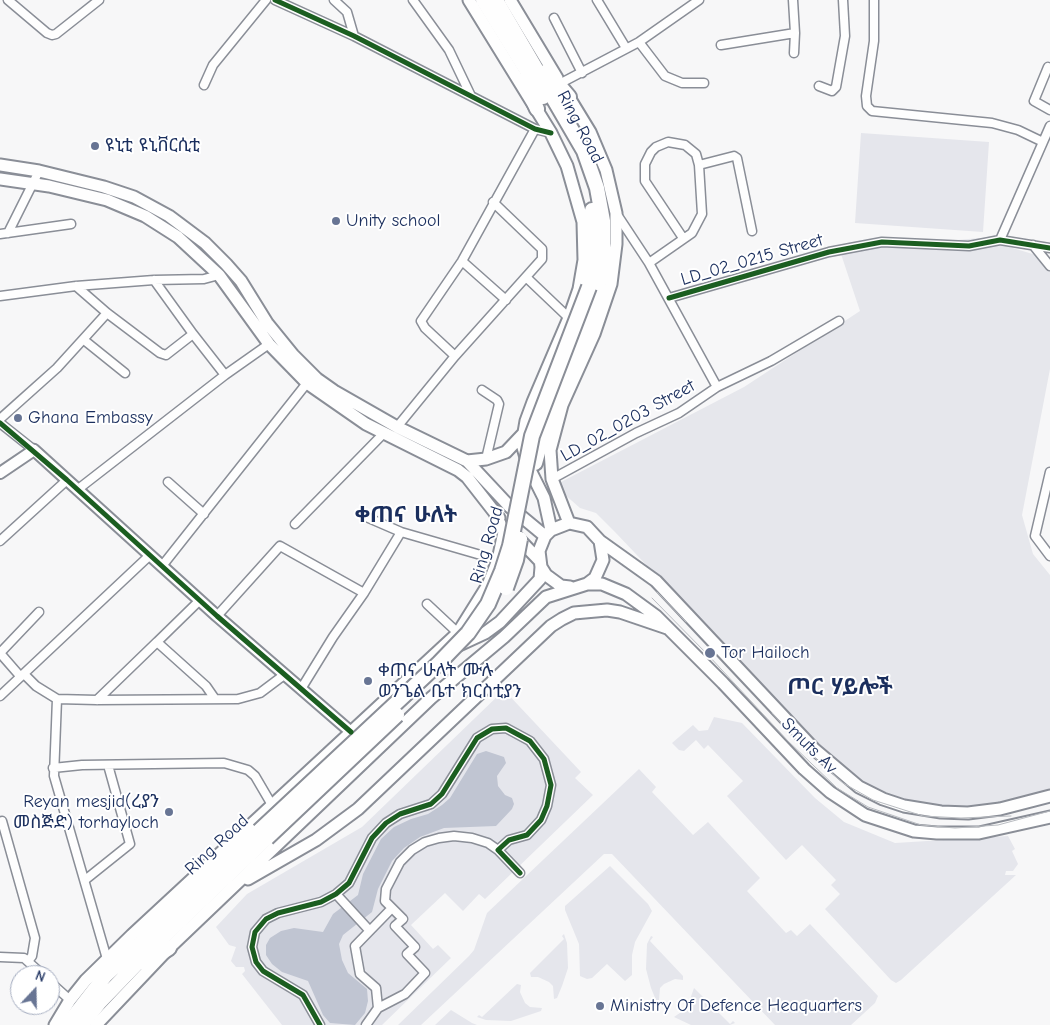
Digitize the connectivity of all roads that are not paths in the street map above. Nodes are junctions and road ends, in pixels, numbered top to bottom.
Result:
1 (8, 0) edge
2 (99, 0) edge
3 (266, 0) edge
4 (275, 0) edge
5 (334, 0) edge
6 (413, 0) edge
7 (469, 0) edge
8 (483, 0) edge
9 (496, 0) edge
10 (510, 0) edge
11 (597, 0) edge
12 (679, 0) edge
13 (698, 0) edge
14 (793, 0) edge
15 (843, 0) edge
16 (874, 0) edge
17 (684, 8) junction
18 (554, 18) dead end
19 (795, 33) junction
20 (354, 36) junction
21 (512, 36) junction
22 (639, 42) junction
23 (721, 45) dead end
24 (626, 48) junction
25 (794, 53) dead end
26 (1048, 67) dead end
27 (582, 73) junction
28 (561, 83) junction
29 (704, 83) dead end
30 (204, 85) dead end
31 (819, 86) dead end
32 (471, 96) junction
33 (569, 97) junction
34 (537, 109) junction
35 (1050, 110) edge
36 (1050, 126) edge
37 (535, 129) junction
38 (551, 133) junction
39 (1043, 142) junction
40 (0, 165) edge
41 (699, 166) junction
42 (39, 171) junction
43 (0, 179) edge
44 (31, 183) junction
45 (493, 202) junction
46 (616, 213) junction
47 (71, 224) dead end
48 (752, 231) dead end
49 (4, 234) edge
50 (683, 238) junction
51 (1000, 240) junction
52 (1032, 245) junction
53 (1050, 248) edge
54 (462, 261) junction
55 (649, 262) junction
56 (1050, 266) edge
57 (219, 275) junction
58 (526, 278) junction
59 (154, 280) junction
60 (76, 286) junction
61 (0, 296) edge
62 (669, 298) junction
63 (506, 300) junction
64 (107, 313) junction
65 (569, 318) junction
66 (839, 321) dead end
67 (193, 334) junction
68 (84, 340) junction
69 (268, 344) junction
70 (455, 356) junction
71 (125, 373) dead end
72 (225, 375) junction
73 (307, 383) junction
74 (717, 387) junction
75 (482, 390) dead end
76 (354, 410) junction
77 (0, 419) edge
78 (0, 423) edge
79 (397, 427) junction
80 (384, 433) junction
81 (524, 433) junction
82 (34, 450) junction
83 (486, 458) junction
84 (467, 461) junction
85 (0, 472) edge
86 (1050, 472) edge
87 (552, 479) junction
88 (67, 480) junction
89 (168, 482) dead end
90 (77, 490) junction
91 (495, 513) junction
92 (204, 514) junction
93 (364, 516) dead end
94 (569, 523) junction
95 (295, 524) dead end
96 (401, 532) junction
97 (548, 533) junction
98 (600, 541) junction
99 (0, 542) edge
100 (1048, 551) edge
101 (150, 556) junction
102 (498, 560) junction
103 (540, 563) junction
104 (162, 566) junction
105 (587, 584) junction
106 (570, 588) junction
107 (364, 593) junction
108 (200, 600) junction
109 (427, 604) dead end
110 (39, 612) dead end
111 (217, 616) junction
112 (670, 630) junction
113 (458, 633) junction
114 (157, 642) junction
115 (438, 651) junction
116 (0, 653) edge
117 (22, 675) junction
118 (284, 675) junction
119 (301, 689) junction
120 (0, 696) edge
121 (215, 698) junction
122 (57, 699) junction
123 (97, 700) junction
124 (351, 732) junction
125 (108, 765) junction
126 (53, 768) junction
127 (1050, 796) edge
128 (272, 805) junction
129 (1049, 819) edge
130 (2, 821) dead end
131 (263, 835) junction
132 (498, 850) junction
133 (520, 873) dead end
134 (85, 880) junction
135 (238, 883) junction
136 (336, 894) junction
137 (392, 908) junction
138 (157, 914) junction
139 (367, 927) junction
140 (134, 948) junction
141 (169, 948) junction
142 (0, 957) edge
143 (107, 959) junction
144 (28, 960) junction
145 (33, 965) edge
146 (130, 972) junction
147 (60, 991) edge
148 (70, 1000) junction
149 (378, 1008) junction
150 (55, 1025) edge
151 (67, 1025) edge
152 (82, 1025) edge
153 (96, 1025) edge
154 (320, 1025) edge
155 (366, 1025) edge

1 - 2 street
3 - 30 street
4 - 20 street
5 - 20 street
6 - 32 street
7 - 34 main road
8 - 21 highway, Ring Road
9 - 21 highway, Ring Road
10 - 28 main road
11 - 24 street
12 - 17 street
13 - 17 street
14 - 19 street
15 - 31 street
16 - 39 street
17 - 22 street
18 - 27 street
19 - 23 street
19 - 25 street
20 - 32 street
21 - 33 highway
21 - 34 highway
21 - 131 highway, Ring Road, bridge
22 - 24 street
22 - 29 street
24 - 27 street
26 - 35 street
27 - 28 street
28 - 33 main road
32 - 37 street
33 - 46 main road
34 - 38 main road
36 - 39 street
37 - 38 street
37 - 45 street
38 - 65 main road
39 - 51 street
40 - 42 main road
41 - 48 street
41 - 50 street
41 - 50 street
42 - 44 street
42 - 76 main road
43 - 44 main road
44 - 49 street
44 - 57 main road
45 - 54 street
45 - 58 street
46 - 55 street
46 - 87 main road
47 - 49 street
50 - 55 street
51 - 52 street, LD_02_0215 Street
51 - 62 street, LD_02_0215 Street
52 - 53 street, LD_02_0215 Street
52 - 56 street
54 - 63 street
54 - 70 street
55 - 62 street
57 - 59 street
57 - 69 main road
58 - 63 street
58 - 65 street
59 - 60 street
59 - 67 street
60 - 61 street
60 - 64 street
62 - 74 street
63 - 70 street
64 - 67 street
64 - 68 street
65 - 81 main road
66 - 74 street, LD_02_0203 Street
67 - 72 street
68 - 71 street
68 - 77 street
69 - 72 street
69 - 73 main road
70 - 79 street
72 - 90 street
73 - 76 main road
73 - 92 street
74 - 87 street, LD_02_0203 Street
75 - 83 street
76 - 79 main road
76 - 80 main road
78 - 82 street
79 - 84 main road
80 - 91 main road
80 - 95 street
81 - 83 main road
81 - 97 main road
82 - 85 street
82 - 88 street
83 - 84 main road
84 - 97 main road
86 - 100 street
87 - 94 main road
88 - 90 street
88 - 99 street
89 - 92 street
90 - 101 street
91 - 102 main road
91 - 103 main road
92 - 104 street
93 - 96 street
94 - 97 main road
94 - 98 main road
96 - 102 street
96 - 107 street
97 - 103 main road
98 - 105 main road
98 - 127 main road, Smuts Av
101 - 104 street
101 - 117 street
102 - 113 main road
103 - 106 main road
103 - 115 main road
104 - 108 street
105 - 106 main road
105 - 112 main road, Smuts Av
106 - 135 main road
107 - 111 street
107 - 119 street
108 - 111 street
108 - 114 street
109 - 113 street
110 - 116 street
111 - 118 street
112 - 129 main road, Smuts Av
112 - 135 main road
113 - 115 main road
114 - 121 street
114 - 123 street
115 - 124 main road
116 - 117 street
117 - 120 street
117 - 122 street
118 - 119 street
118 - 121 street
119 - 124 street
121 - 123 street
122 - 123 street
122 - 126 street
124 - 128 main road
125 - 126 street
125 - 128 street
125 - 134 street
126 - 134 street
128 - 138 main road
130 - 144 street
131 - 140 highway, Ring Road
131 - 146 highway
132 - 133 street
132 - 136 street
132 - 137 street
134 - 143 street
135 - 141 main road
136 - 139 street
136 - 154 street
137 - 139 street
137 - 149 street
138 - 140 highway
138 - 143 main road
139 - 149 street
140 - 151 highway, Ring Road
141 - 146 highway
141 - 153 main road
142 - 144 street
143 - 148 main road
144 - 145 street
146 - 152 highway
147 - 148 street
148 - 150 main road
149 - 155 street

